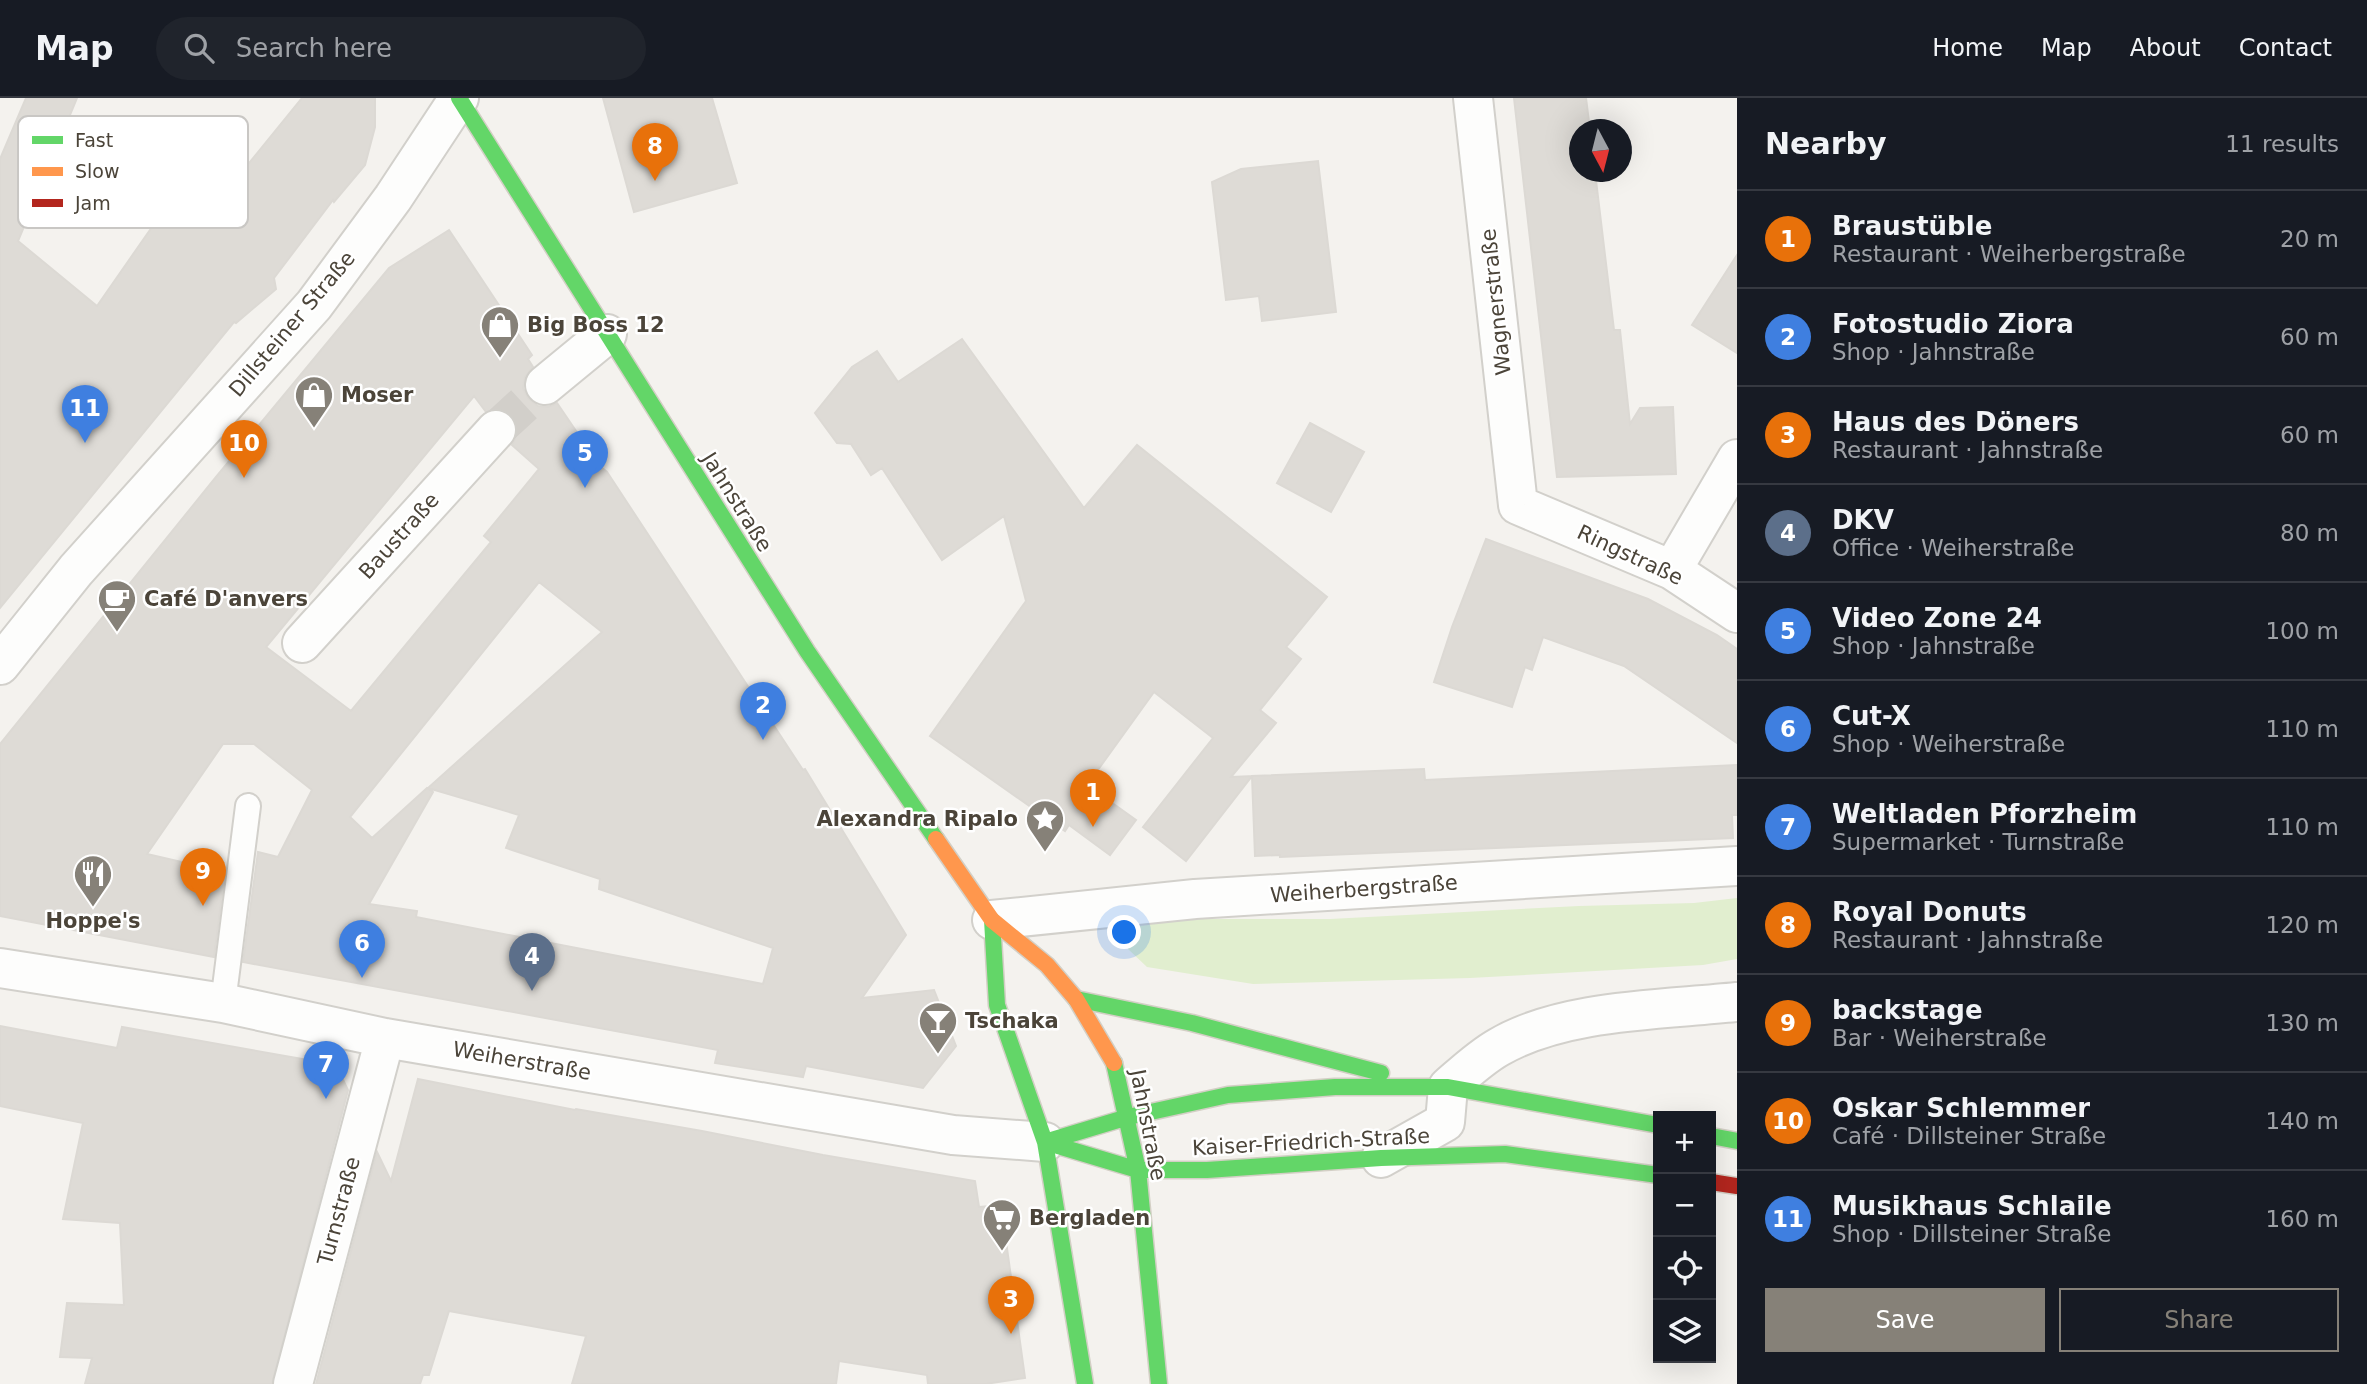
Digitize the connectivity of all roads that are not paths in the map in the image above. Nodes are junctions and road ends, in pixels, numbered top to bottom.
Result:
1 (459, 98) edge
2 (1473, 98) edge
3 (607, 334) junction
4 (545, 385) tunnel mouth
5 (496, 430) tunnel mouth
6 (1737, 459) edge
7 (1518, 505) joint
8 (1672, 570) junction
9 (1737, 613) edge
10 (302, 643) dead end
11 (0, 666) edge
12 (248, 806) dead end
13 (1737, 866) edge
14 (992, 920) junction
15 (0, 968) edge
16 (1076, 999) junction
17 (1737, 1002) edge
18 (223, 1003) junction
19 (386, 1038) junction
20 (1448, 1087) junction
21 (1128, 1117) junction
22 (1653, 1124) edge
23 (1716, 1137) edge
24 (1737, 1141) edge
25 (1045, 1142) junction
26 (1381, 1158) junction
27 (1138, 1170) junction
28 (1653, 1174) edge
29 (1716, 1183) edge
30 (1737, 1186) edge
31 (293, 1384) edge
32 (1084, 1384) edge
33 (1159, 1384) edge

1 - 3 main road, Jahnstraße
1 - 11 street, Dillsteiner Straße
2 - 7 street, Wagnerstraße
3 - 4 street
3 - 14 main road, Jahnstraße
5 - 10 street, Baustraße
6 - 8 street
7 - 8 street, Ringstraße
8 - 9 street, Ringstraße
12 - 18 lane
13 - 14 street, Weiherbergstraße
14 - 16 main road, Jahnstraße
14 - 25 main road
15 - 18 street, Weiherstraße
16 - 20 main road
16 - 21 main road, Jahnstraße
17 - 20 street
18 - 19 street, Weiherstraße
19 - 25 street, Weiherstraße
19 - 31 street, Turnstraße
20 - 21 main road
20 - 22 main road
20 - 26 street
21 - 25 main road
21 - 27 main road, Jahnstraße
23 - 24 main road
25 - 27 main road, Kaiser-Friedrich-Straße
25 - 32 main road
26 - 27 main road, Kaiser-Friedrich-Straße
26 - 28 main road, Kaiser-Friedrich-Straße
27 - 33 main road, Jahnstraße
29 - 30 main road

